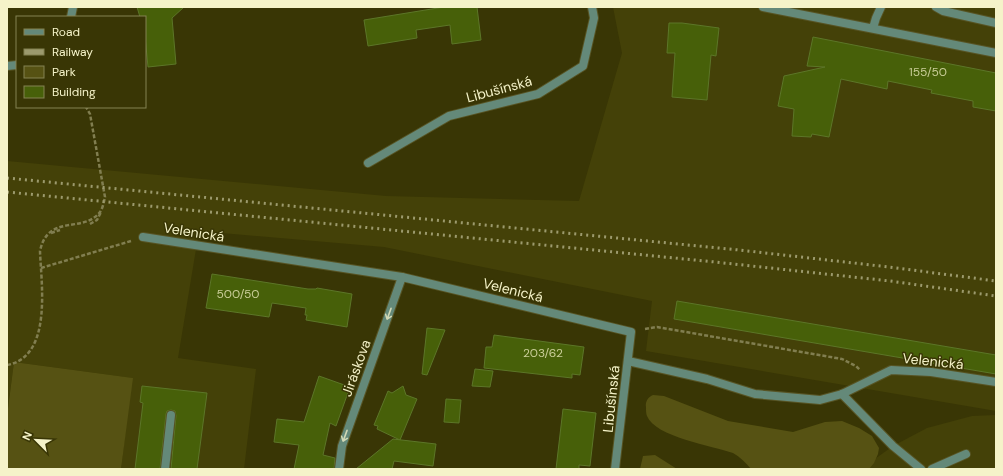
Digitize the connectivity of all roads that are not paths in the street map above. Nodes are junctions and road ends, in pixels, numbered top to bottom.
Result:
1 (592, 7) edge
2 (763, 7) edge
3 (882, 7) edge
4 (936, 7) edge
5 (996, 23) edge
6 (872, 28) junction
7 (996, 53) edge
8 (368, 163) dead end
9 (142, 237) road end
10 (402, 277) junction
11 (631, 332) joint
12 (628, 361) junction
13 (996, 382) edge
14 (842, 394) junction
15 (172, 415) dead end
16 (966, 454) dead end
17 (165, 469) edge
18 (339, 469) edge
19 (616, 469) edge
20 (921, 469) edge
21 (932, 469) edge

1 - 8 street, Libušínská
2 - 6 street
3 - 6 street
4 - 5 street
6 - 7 street
9 - 10 street, Velenická
10 - 11 street, Velenická
10 -> 18 street, Jiráskova
11 - 12 street, Libušínská
12 - 14 street, Velenická
12 - 19 street, Libušínská
13 - 14 street, Velenická
14 - 20 street
15 - 17 street
16 - 21 street

